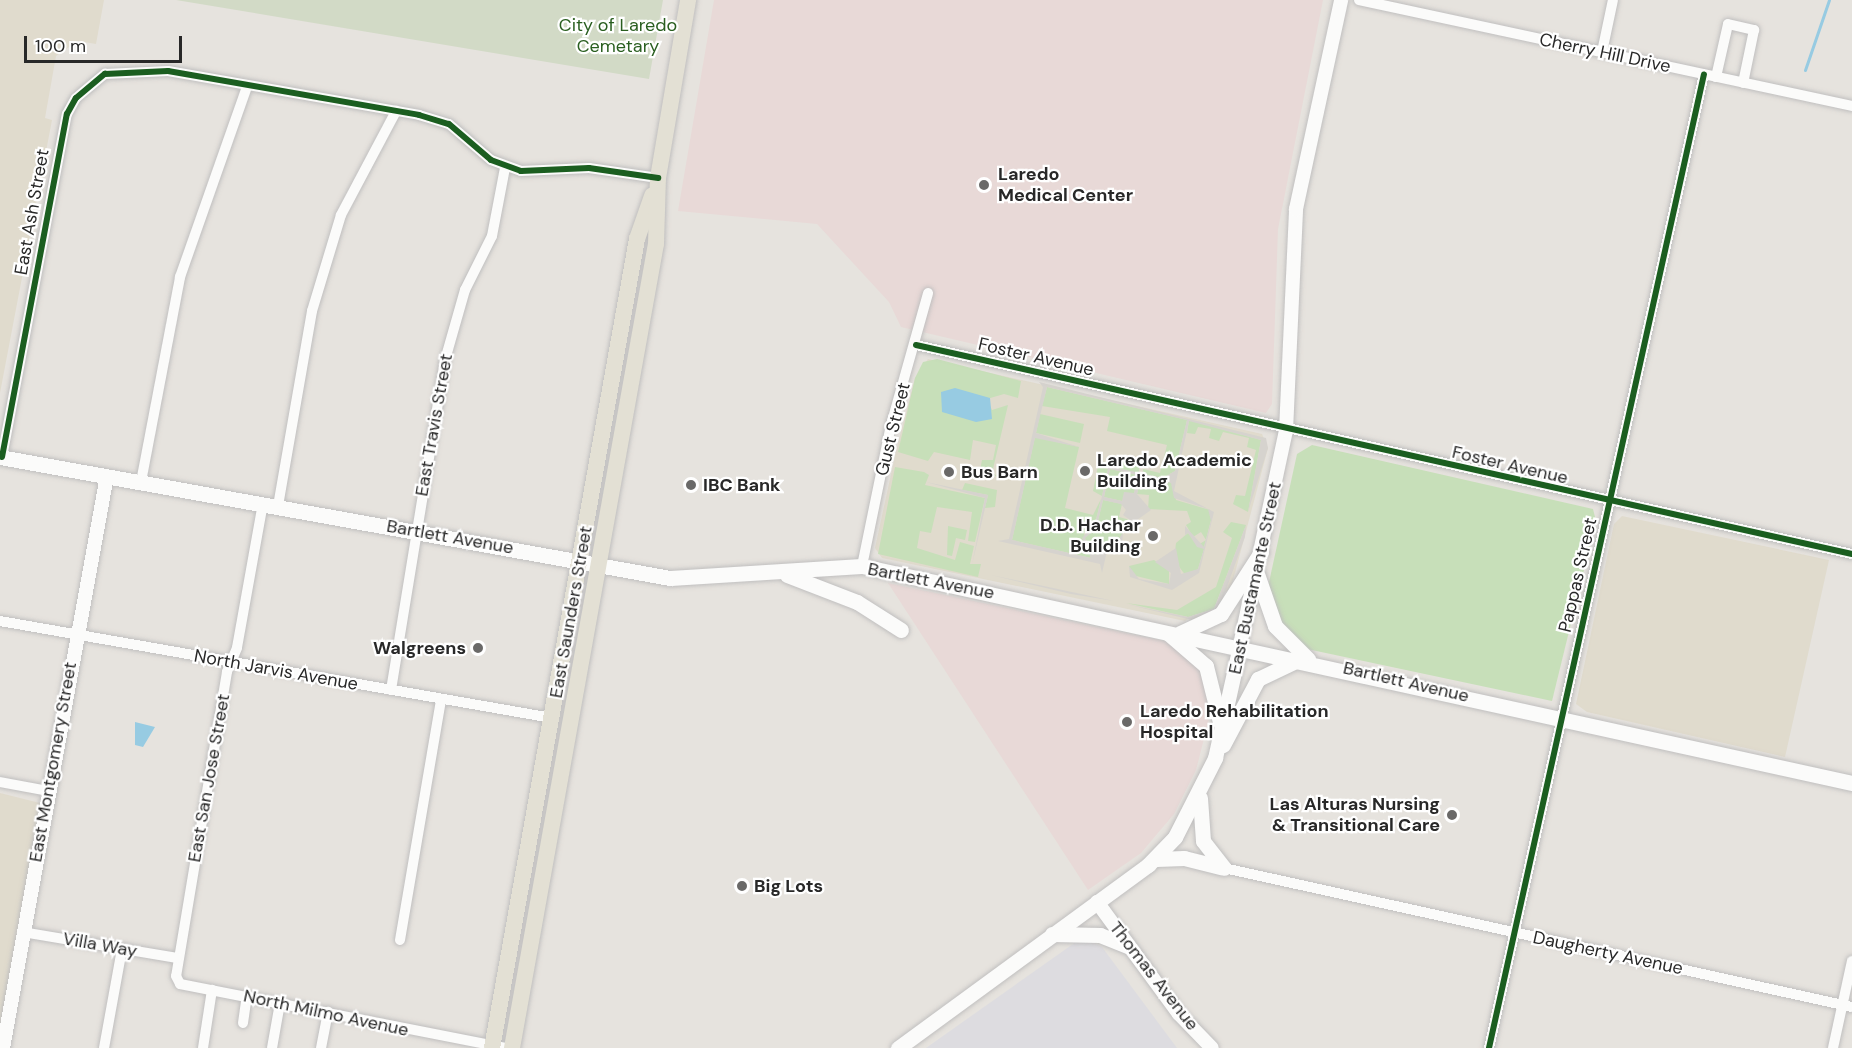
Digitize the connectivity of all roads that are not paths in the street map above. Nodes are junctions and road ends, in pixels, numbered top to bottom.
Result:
1 (688, 0) edge
2 (1341, 0) edge
3 (1359, 0) edge
4 (1613, 0) edge
5 (1602, 52) junction
6 (1704, 74) junction
7 (1716, 77) junction
8 (1743, 83) junction
9 (247, 87) junction
10 (1852, 106) edge
11 (396, 111) junction
12 (505, 168) junction
13 (658, 178) junction
14 (928, 293) dead end
15 (916, 345) junction
16 (1286, 431) junction
17 (1, 457) edge
18 (107, 476) junction
19 (141, 482) junction
20 (1610, 502) junction
21 (263, 503) junction
22 (278, 506) junction
23 (415, 530) junction
24 (1261, 552) junction
25 (1852, 554) edge
26 (580, 561) junction
27 (599, 564) junction
28 (862, 566) junction
29 (1256, 571) junction
30 (778, 573) junction
31 (0, 621) edge
32 (1159, 628) junction
33 (901, 630) dead end
34 (1180, 633) junction
35 (76, 635) junction
36 (1240, 645) junction
37 (1305, 660) junction
38 (231, 662) junction
39 (392, 690) junction
40 (441, 699) junction
41 (1562, 717) junction
42 (552, 718) junction
43 (1222, 731) junction
44 (1215, 758) junction
45 (0, 783) edge
46 (1852, 783) edge
47 (48, 791) junction
48 (1200, 795) junction
49 (534, 817) junction
50 (1156, 859) junction
51 (1224, 867) junction
52 (541, 886) junction
53 (1097, 902) junction
54 (22, 932) junction
55 (1515, 932) junction
56 (1052, 934) junction
57 (400, 940) dead end
58 (1129, 946) junction
59 (122, 949) junction
60 (177, 958) junction
61 (1852, 961) edge
62 (180, 984) joint
63 (212, 990) junction
64 (247, 996) junction
65 (280, 1002) junction
66 (1847, 1006) edge
67 (328, 1012) junction
68 (243, 1023) dead end
69 (497, 1047) edge
70 (3, 1048) edge
71 (104, 1048) edge
72 (203, 1048) edge
73 (272, 1048) edge
74 (321, 1048) edge
75 (512, 1048) edge
76 (898, 1048) edge
77 (1212, 1048) edge
78 (1489, 1048) edge
79 (1833, 1048) edge

1 - 13 main road, East Saunders Street
2 - 16 street, East Bustamante Street
3 - 5 street, Cherry Hill Drive
4 - 5 street
5 - 6 street, Cherry Hill Drive
6 - 7 street, Cherry Hill Drive
6 - 20 street, Pappas Street
7 - 8 street, Cherry Hill Drive
7 - 8 street
8 - 10 street, Cherry Hill Drive
9 - 11 street
9 - 17 street, East Ash Street
9 - 19 street
11 - 12 street
11 - 22 street
12 - 13 street
12 - 23 street, East Travis Street
13 - 26 main road, East Saunders Street
13 - 27 main road, East Saunders Street
14 - 15 street, Gust Street
15 - 16 street, Foster Avenue
15 - 28 street, Gust Street
16 - 20 street, Foster Avenue
16 - 24 street, East Bustamante Street
17 - 18 main road, Bartlett Avenue
18 - 19 main road, Bartlett Avenue
18 - 35 street, East Montgomery Street
19 - 21 main road, Bartlett Avenue
20 - 25 street, Foster Avenue
20 - 41 street, Pappas Street
21 - 22 main road, Bartlett Avenue
21 - 38 street, East San Jose Street
22 - 23 main road, Bartlett Avenue
23 - 26 main road, Bartlett Avenue
23 - 39 street, East Travis Street
24 - 29 street, East Bustamante Street
24 - 34 main road
26 - 27 main road, Bartlett Avenue
26 - 42 main road, East Saunders Street
27 - 30 main road, Bartlett Avenue
27 - 52 main road, East Saunders Street
28 - 30 main road, Bartlett Avenue
28 - 32 main road, Bartlett Avenue
29 - 36 street, East Bustamante Street
29 - 37 main road
30 - 33 main road
31 - 35 street, North Jarvis Avenue
32 - 34 main road, Bartlett Avenue
32 - 43 main road
34 - 36 main road, Bartlett Avenue
35 - 38 street, North Jarvis Avenue
35 - 47 street, East Montgomery Street
36 - 37 main road, Bartlett Avenue
36 - 43 main road, East Bustamante Street
37 - 41 main road, Bartlett Avenue
37 - 44 main road
38 - 39 street, North Jarvis Avenue
38 - 60 street, East San Jose Street
39 - 40 street, North Jarvis Avenue
40 - 42 street, North Jarvis Avenue
40 - 57 street
41 - 46 main road, Bartlett Avenue
41 - 55 street, Pappas Street
42 - 49 main road, East Saunders Street
43 - 44 main road, East Bustamante Street
44 - 48 main road, East Bustamante Street
45 - 47 street
47 - 54 street, East Montgomery Street
48 - 50 main road, East Bustamante Street
48 - 51 main road
49 - 52 main road
49 - 69 main road, East Saunders Street
50 - 51 main road
50 - 53 main road, East Bustamante Street
51 - 55 street, Daugherty Avenue
52 - 75 main road, East Saunders Street
53 - 56 main road, East Bustamante Street
53 - 58 street, Thomas Avenue
54 - 59 street, Villa Way
54 - 70 street, East Montgomery Street
55 - 66 street, Daugherty Avenue
55 - 78 street, Pappas Street
56 - 58 main road
56 - 76 main road, East Bustamante Street
58 - 77 street, Thomas Avenue
59 - 60 street, Villa Way
59 - 71 street
60 - 62 street, East San Jose Street
61 - 66 street
62 - 63 street, North Milmo Avenue
63 - 64 street, North Milmo Avenue
63 - 72 street
64 - 65 street, North Milmo Avenue
64 - 68 street
65 - 67 street, North Milmo Avenue
65 - 73 street
66 - 79 street
67 - 69 street, North Milmo Avenue
67 - 74 street

